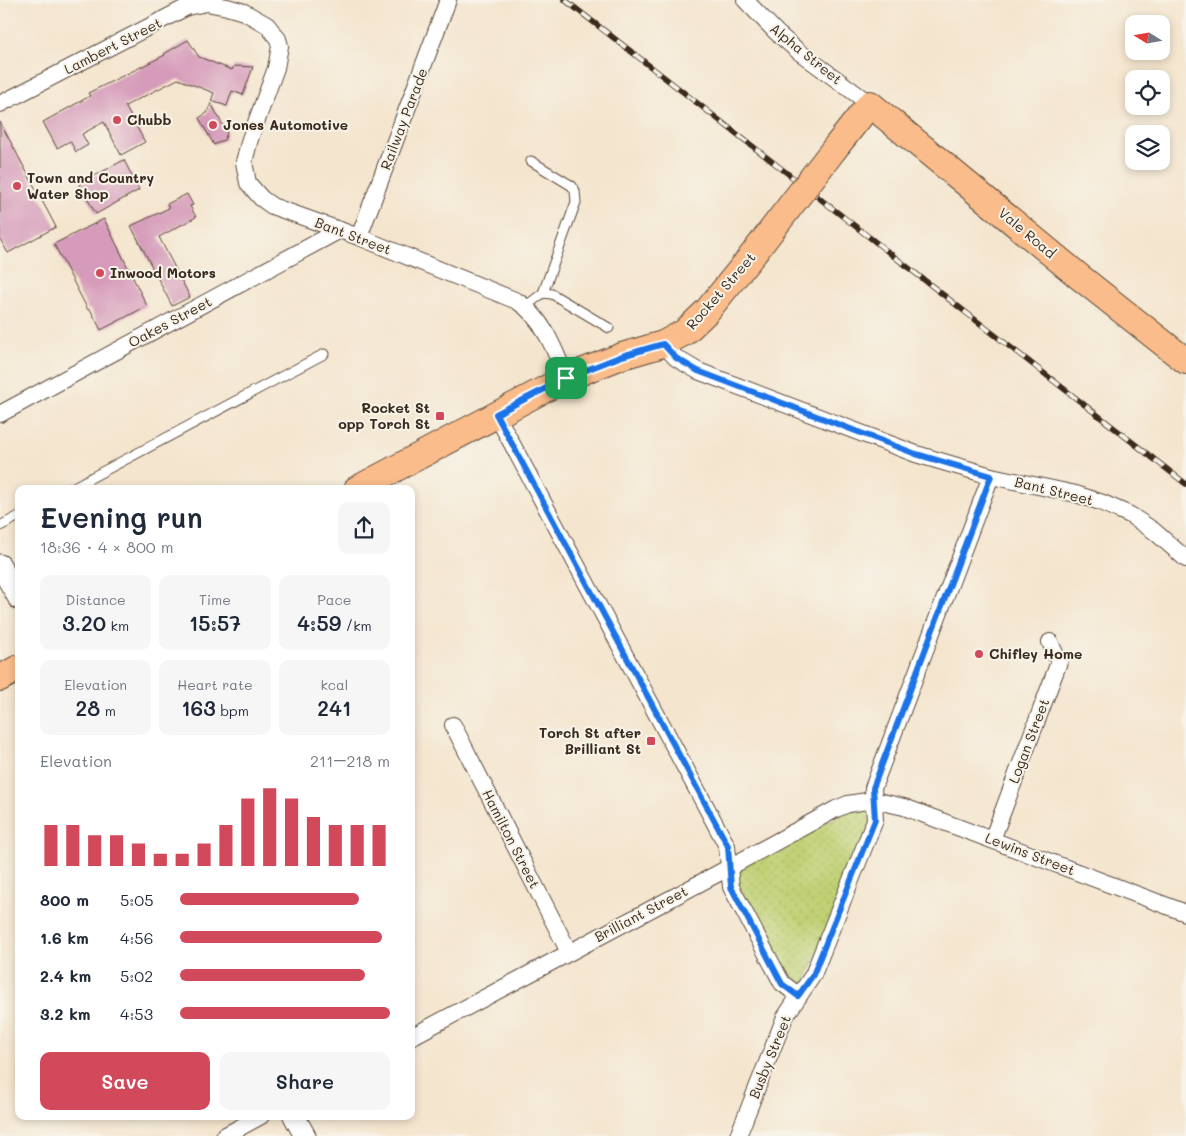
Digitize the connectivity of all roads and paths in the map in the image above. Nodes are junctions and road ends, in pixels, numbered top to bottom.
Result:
1 (448, 0) edge
2 (745, 0) edge
3 (278, 39) joint
4 (0, 104) edge
5 (870, 104) junction
6 (531, 161) dead end
7 (340, 230) junction
8 (359, 237) junction
9 (543, 293) junction
10 (526, 306) junction
11 (608, 328) dead end
12 (663, 344) junction
13 (324, 354) dead end
14 (1186, 361) edge
15 (566, 378) junction
16 (0, 414) edge
17 (496, 414) junction
18 (991, 476) junction
19 (78, 485) edge
20 (364, 485) edge
21 (15, 518) edge
22 (0, 526) edge
23 (1186, 559) edge
24 (0, 565) edge
25 (15, 592) edge
26 (1050, 642) dead end
27 (15, 670) edge
28 (0, 678) edge
29 (453, 725) dead end
30 (873, 800) junction
31 (992, 840) junction
32 (730, 867) junction
33 (1186, 913) edge
34 (569, 952) junction
35 (798, 996) junction
36 (415, 1034) edge
37 (254, 1120) edge
38 (296, 1120) edge
39 (224, 1136) edge
40 (305, 1136) edge
41 (738, 1136) edge

1 - 8 street, Railway Parade
2 - 5 street, Alpha Street
3 - 4 street, Lambert Street
3 - 7 street, Bant Street
5 - 12 main road, Rocket Street, bridge
5 - 14 main road, Vale Road
6 - 9 lane
7 - 8 street, Bant Street
7 - 16 street, Oakes Street
8 - 10 street, Bant Street
9 - 10 lane
9 - 11 lane
10 - 15 street, Bant Street
12 - 15 main road, Rocket Street
12 - 18 street, Bant Street
13 - 19 lane
15 - 17 main road, Rocket Street
17 - 20 main road, Rocket Street
17 - 32 street
18 - 23 street, Bant Street
18 - 30 street, Busby Street
21 - 22 lane
24 - 25 street
26 - 31 street, Logan Street
27 - 28 main road
29 - 34 street, Hamilton Street
30 - 31 street, Lewins Street
30 - 32 street, Brilliant Street
30 - 35 street, Busby Street
31 - 33 street, Lewins Street
32 - 34 street, Brilliant Street
32 - 35 street
34 - 36 street, Brilliant Street
35 - 41 street, Busby Street
37 - 39 street
38 - 40 street

